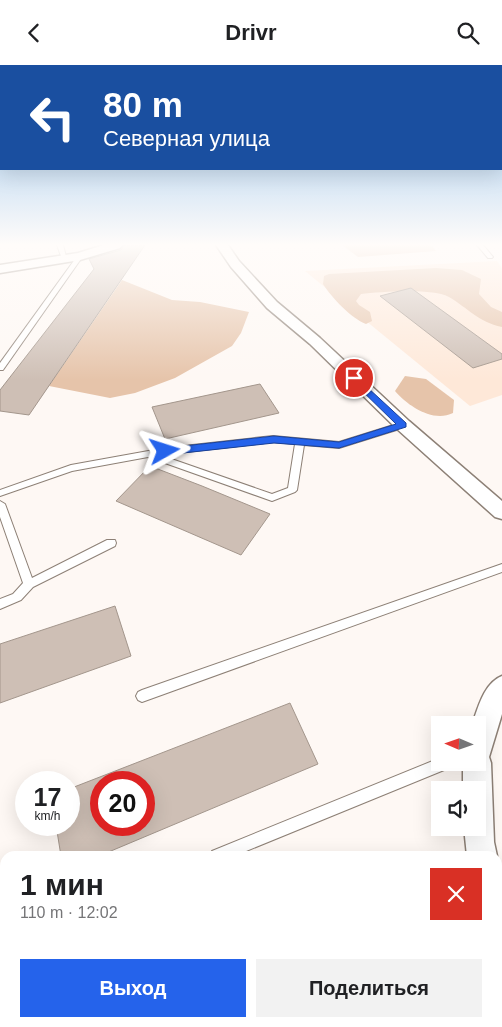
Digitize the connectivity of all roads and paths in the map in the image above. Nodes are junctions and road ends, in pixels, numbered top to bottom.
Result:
1 (56, 290) edge
2 (258, 290) edge
3 (0, 368) edge
4 (403, 425) junction
5 (300, 442) junction
6 (149, 454) junction
7 (0, 493) edge
8 (0, 504) edge
9 (502, 512) edge
10 (111, 543) dead end
11 (502, 568) edge
12 (29, 584) junction
13 (0, 604) edge
14 (502, 688) edge
15 (142, 696) dead end
16 (486, 723) edge
17 (431, 768) edge
18 (478, 771) edge
19 (229, 851) edge
20 (481, 851) edge

1 - 3 lane
2 - 4 street
4 - 5 lane
4 - 9 street
5 - 6 lane
5 - 6 lane
6 - 7 lane
8 - 12 lane
10 - 12 lane
11 - 15 lane
12 - 13 lane
14 - 16 street
17 - 19 lane
18 - 20 street

